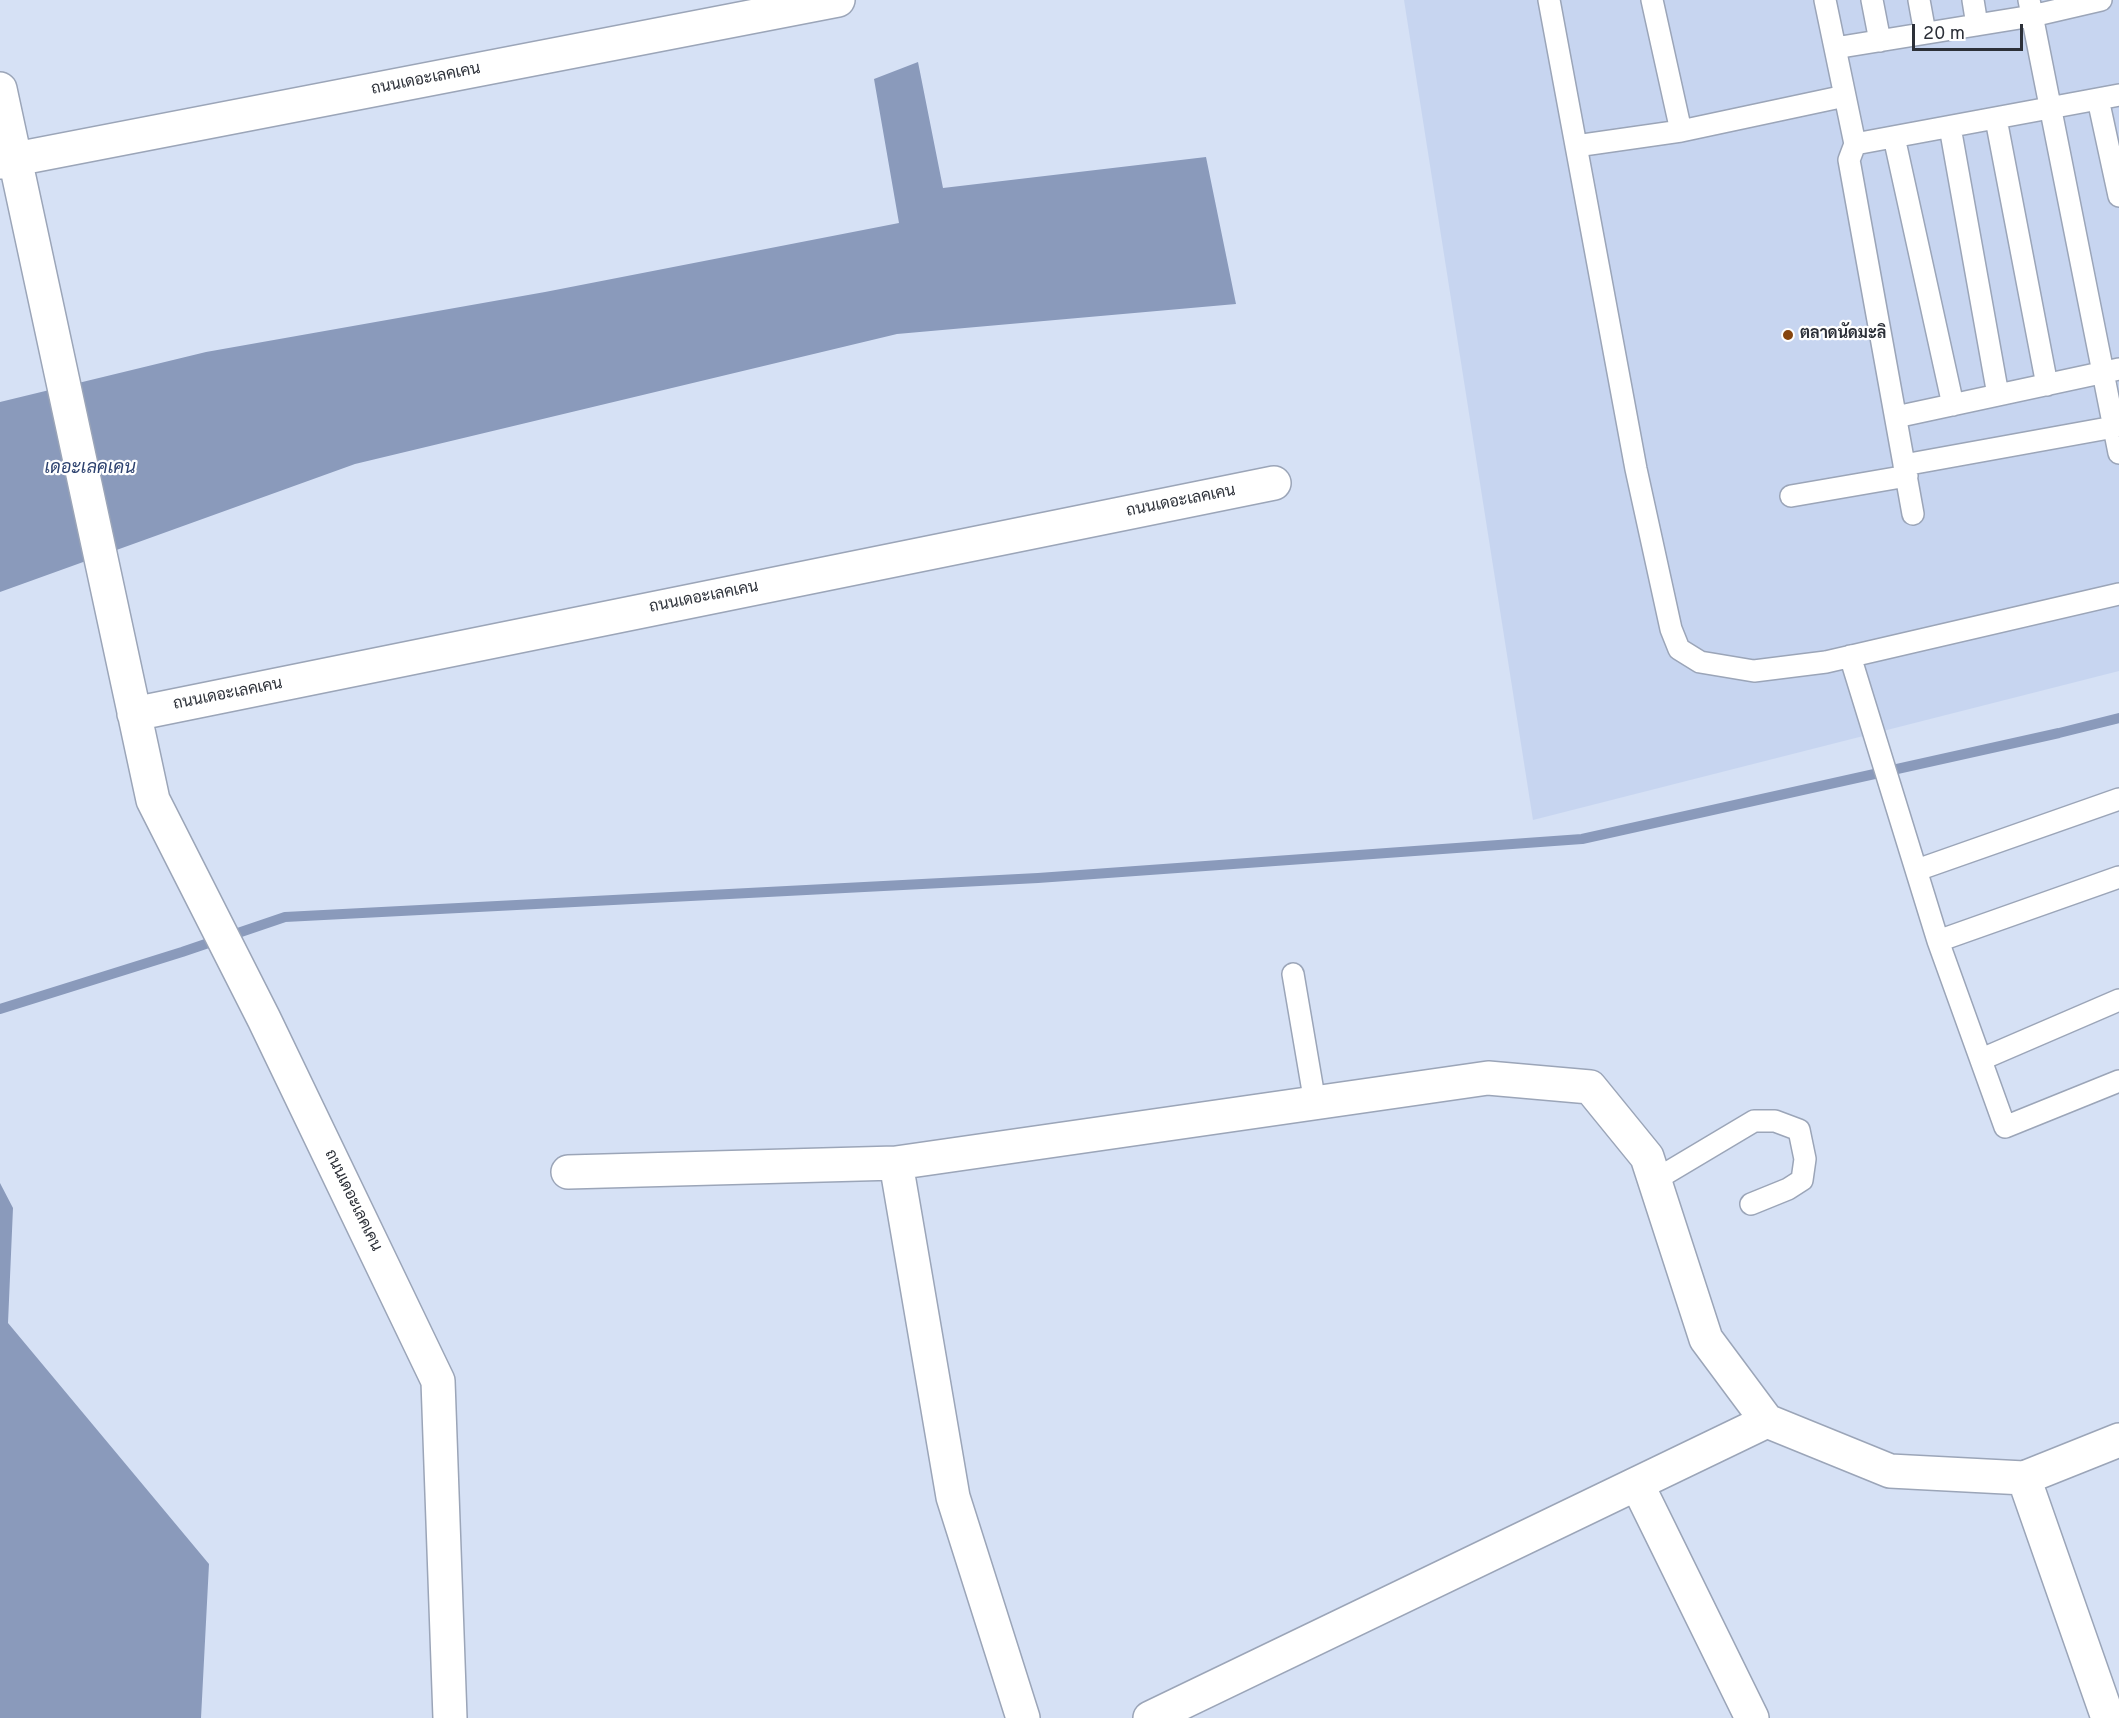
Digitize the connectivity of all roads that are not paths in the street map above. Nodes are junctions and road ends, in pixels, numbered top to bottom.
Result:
1 (838, 0) edge
2 (1549, 0) edge
3 (1652, 0) edge
4 (1825, 0) edge
5 (1872, 0) edge
6 (1919, 0) edge
7 (1973, 0) edge
8 (2101, 0) edge
9 (2078, 3) edge
10 (2031, 8) edge
11 (1977, 25) junction
12 (1925, 33) junction
13 (1880, 41) junction
14 (1835, 48) junction
15 (0, 89) edge
16 (1845, 96) junction
17 (2109, 97) edge
18 (2050, 109) junction
19 (1996, 119) junction
20 (1950, 127) junction
21 (1681, 131) junction
22 (1894, 137) junction
23 (1855, 144) junction
24 (1576, 146) junction
25 (7, 161) edge
26 (2119, 195) edge
27 (2111, 371) edge
28 (2047, 385) junction
29 (1998, 395) junction
30 (1953, 405) junction
31 (1896, 417) junction
32 (2116, 427) edge
33 (2119, 453) edge
34 (1905, 470) junction
35 (1274, 483) dead end
36 (1791, 496) dead end
37 (1913, 514) dead end
38 (2119, 594) edge
39 (1850, 656) junction
40 (134, 714) junction
41 (2119, 799) edge
42 (1917, 870) junction
43 (2119, 877) edge
44 (1938, 941) junction
45 (1293, 974) dead end
46 (2119, 1000) edge
47 (1982, 1059) junction
48 (2119, 1081) edge
49 (1315, 1103) junction
50 (896, 1163) junction
51 (568, 1172) dead end
52 (1655, 1180) junction
53 (1751, 1204) dead end
54 (1767, 1421) junction
55 (2119, 1440) edge
56 (2024, 1478) junction
57 (1636, 1484) junction
58 (450, 1718) edge
59 (1023, 1718) edge
60 (1150, 1718) edge
61 (1752, 1718) edge
62 (2108, 1718) edge

1 - 25 street, ถนนเดอะเลคเคน
2 - 24 lane
3 - 21 lane
4 - 14 lane
5 - 13 lane
6 - 12 lane
7 - 11 lane
8 - 9 lane
9 - 10 lane
10 - 11 lane
10 - 18 lane
11 - 12 lane
12 - 13 lane
13 - 14 lane
14 - 16 lane
15 - 25 street, ถนนเดอะเลคเคน
16 - 21 lane
16 - 23 lane
17 - 18 lane
17 - 26 lane
18 - 19 lane
18 - 27 lane
19 - 20 lane
19 - 28 lane
20 - 22 lane
20 - 29 lane
21 - 24 lane
22 - 23 lane
22 - 30 lane
23 - 31 lane
24 - 39 lane
25 - 40 street, ถนนเดอะเลคเคน
27 - 28 lane
27 - 32 lane
28 - 29 lane
29 - 30 lane
30 - 31 lane
31 - 34 lane
32 - 33 lane
32 - 34 lane
34 - 36 lane
34 - 37 lane
35 - 40 street, ถนนเดอะเลคเคน
38 - 39 lane
39 - 42 lane
40 - 58 street, ถนนเดอะเลคเคน
41 - 42 lane
42 - 44 lane
43 - 44 lane
44 - 47 lane
45 - 49 lane
46 - 47 lane
47 - 48 lane
49 - 50 street
49 - 52 street
50 - 51 street
50 - 59 street
52 - 53 lane
52 - 54 street
54 - 56 street
54 - 57 street
55 - 56 street
56 - 62 street
57 - 60 street
57 - 61 street

